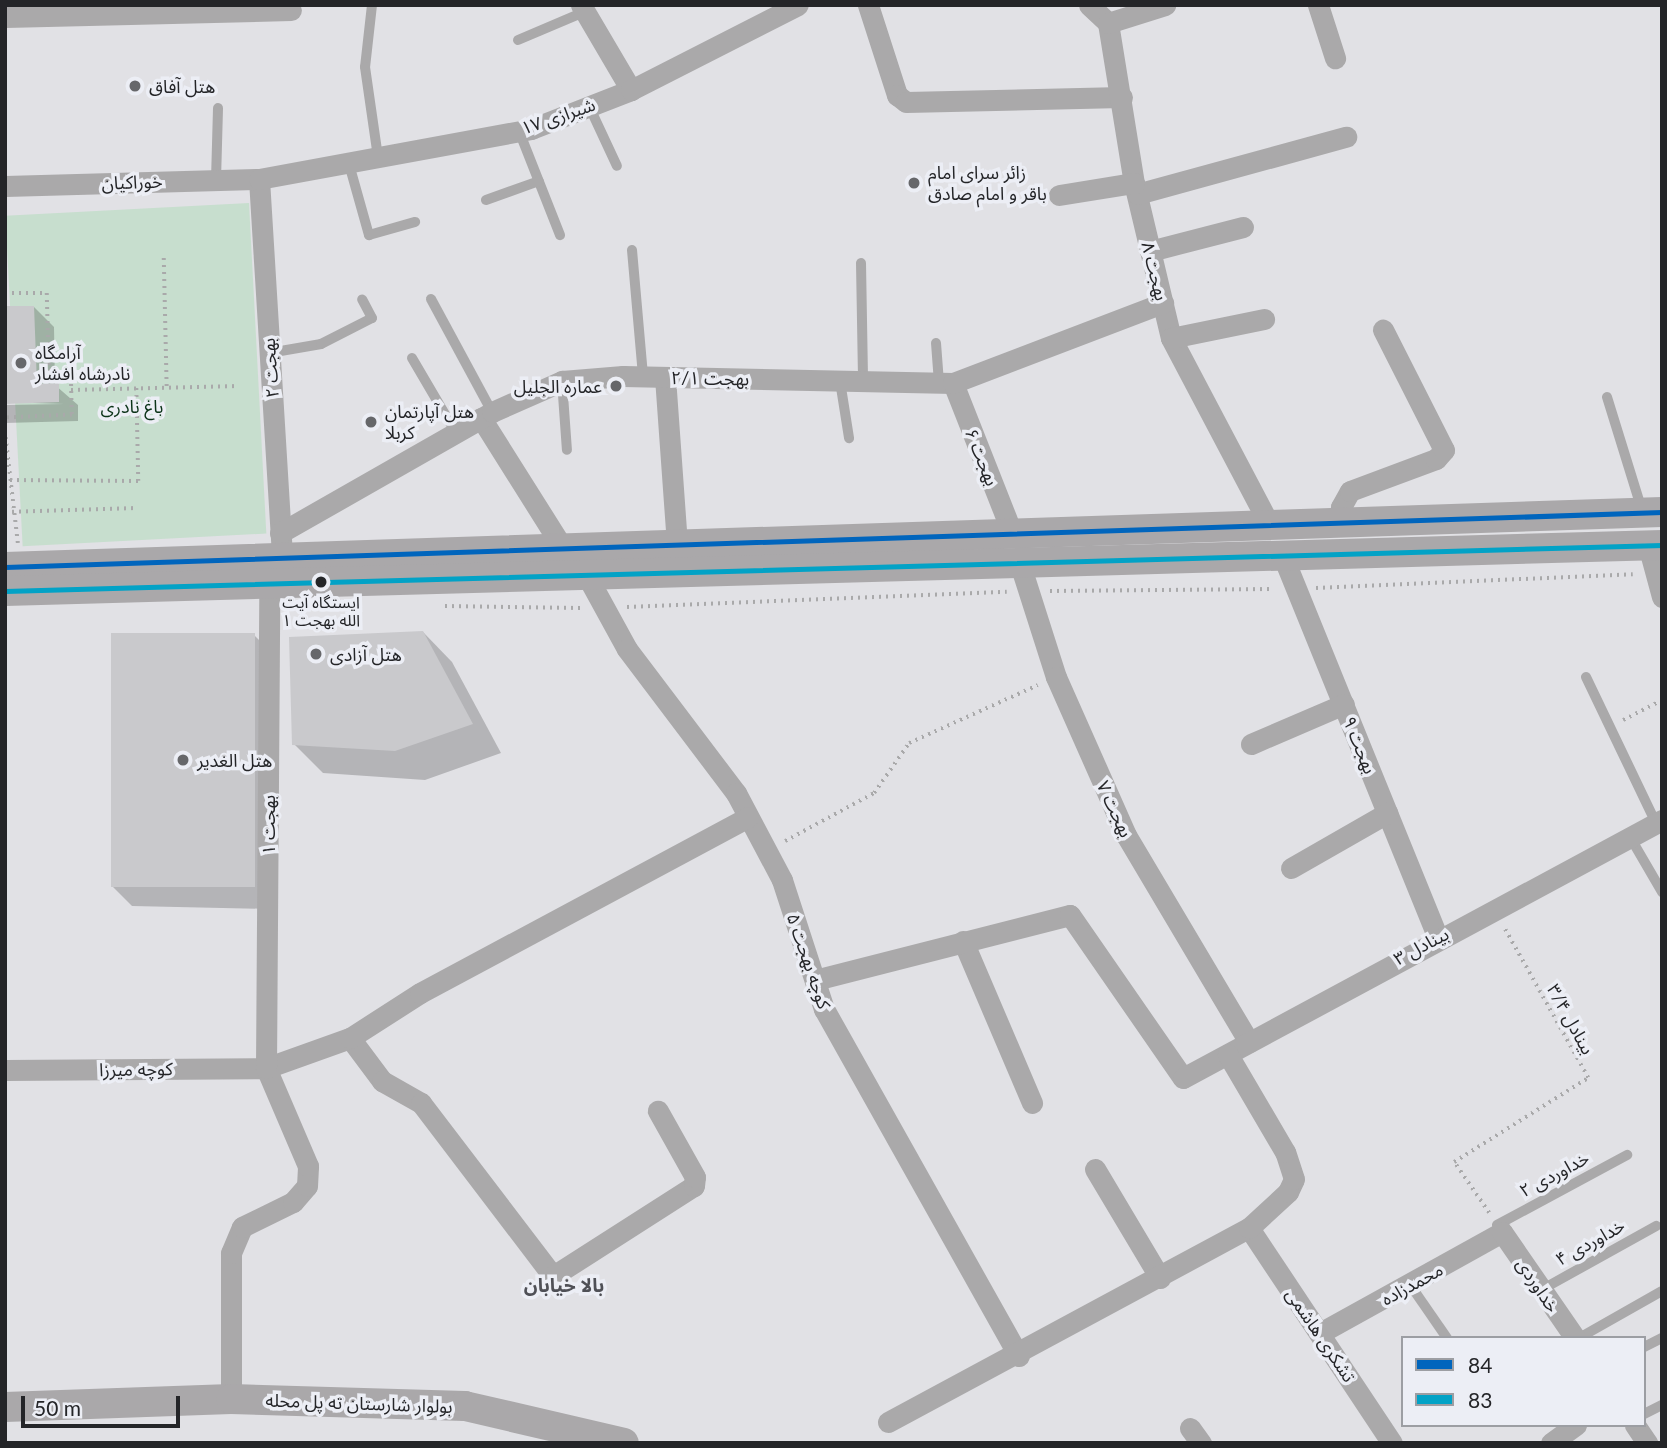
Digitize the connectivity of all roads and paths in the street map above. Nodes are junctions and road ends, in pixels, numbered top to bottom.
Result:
1 (372, 5) edge
2 (798, 5) edge
3 (868, 5) edge
4 (1089, 5) edge
5 (1165, 5) edge
6 (1318, 5) edge
7 (217, 8) edge
8 (582, 8) edge
9 (291, 10) dead end
10 (5, 17) edge
11 (1108, 23) junction
12 (518, 40) dead end
13 (1335, 58) dead end
14 (631, 90) junction
15 (1122, 97) junction
16 (589, 106) junction
17 (218, 108) dead end
18 (519, 131) junction
19 (1346, 137) dead end
20 (378, 158) junction
21 (349, 164) junction
22 (617, 166) dead end
23 (259, 179) junction
24 (216, 180) junction
25 (539, 181) junction
26 (5, 186) edge
27 (1135, 189) junction
28 (1059, 195) dead end
29 (486, 200) dead end
30 (415, 222) dead end
31 (1243, 227) dead end
32 (559, 235) dead end
33 (632, 250) dead end
34 (1150, 251) junction
35 (164, 258) dead end
36 (861, 263) dead end
37 (5, 293) edge
38 (362, 299) dead end
39 (431, 299) dead end
40 (1163, 303) junction
41 (1264, 319) dead end
42 (1383, 330) dead end
43 (1171, 338) junction
44 (936, 343) dead end
45 (269, 353) junction
46 (412, 358) dead end
47 (643, 376) junction
48 (665, 377) junction
49 (562, 381) junction
50 (840, 381) junction
51 (863, 381) junction
52 (946, 383) junction
53 (239, 386) dead end
54 (167, 387) junction
55 (136, 388) junction
56 (71, 390) junction
57 (1607, 397) dead end
58 (486, 415) junction
59 (5, 418) edge
60 (5, 430) edge
61 (456, 433) junction
62 (849, 438) dead end
63 (567, 450) dead end
64 (7, 464) edge
65 (10, 480) junction
66 (137, 508) dead end
67 (5, 512) edge
68 (11, 512) junction
69 (1652, 512) edge
70 (1269, 524) junction
71 (1343, 524) junction
72 (1011, 530) junction
73 (677, 544) junction
74 (281, 545) junction
75 (563, 548) junction
76 (1282, 554) junction
77 (1655, 554) edge
78 (1018, 558) junction
79 (10, 575) edge
80 (587, 576) junction
81 (269, 583) junction
82 (1296, 589) junction
83 (1029, 592) junction
84 (1662, 597) edge
85 (436, 606) dead end
86 (603, 608) junction
87 (1056, 677) junction
88 (1586, 677) dead end
89 (1662, 700) edge
90 (1344, 704) junction
91 (1609, 726) junction
92 (1251, 744) dead end
93 (1387, 813) junction
94 (748, 817) junction
95 (1659, 821) edge
96 (1630, 837) junction
97 (767, 851) junction
98 (1291, 868) dead end
99 (1662, 892) edge
100 (1494, 911) junction
101 (1437, 936) junction
102 (963, 941) junction
103 (815, 981) junction
104 (350, 1038) junction
105 (1249, 1042) junction
106 (1228, 1055) junction
107 (266, 1068) junction
108 (5, 1070) edge
109 (1032, 1102) dead end
110 (658, 1111) dead end
111 (1627, 1155) dead end
112 (1095, 1169) dead end
113 (1656, 1226) dead end
114 (1249, 1228) junction
115 (1499, 1228) junction
116 (1160, 1278) junction
117 (1411, 1286) junction
118 (1541, 1290) junction
119 (1662, 1291) edge
120 (1320, 1333) junction
121 (1446, 1336) edge
122 (1575, 1336) edge
123 (1580, 1336) edge
124 (1662, 1338) edge
125 (1646, 1346) edge
126 (1019, 1356) junction
127 (231, 1399) junction
128 (1662, 1405) edge
129 (5, 1407) edge
130 (1646, 1413) edge
131 (888, 1422) dead end
132 (1573, 1427) edge
133 (1636, 1427) edge
134 (624, 1443) edge
135 (1392, 1443) edge
136 (1551, 1443) edge
137 (1647, 1443) edge

1 - 20 lane
2 - 14 street, شیرازی ۱۷
3 - 15 street
4 - 11 street
5 - 11 street
6 - 13 street
7 - 9 street
7 - 10 street
8 - 12 lane
8 - 14 street
11 - 15 street, بهجت ۸
14 - 16 street, شیرازی ۱۷
15 - 27 street, بهجت ۸
16 - 18 street, شیرازی ۱۷
16 - 22 lane
17 - 24 lane
18 - 20 street, شیرازی ۱۷
18 - 25 lane
19 - 27 street
20 - 21 street, شیرازی ۱۷
21 - 23 street, شیرازی ۱۷
21 - 30 lane
23 - 24 street, خوراکیان
23 - 45 street, بهجت ۲
24 - 26 street, خوراکیان
25 - 29 lane
25 - 32 lane
27 - 28 street
27 - 34 street, بهجت ۸
31 - 34 street
33 - 47 lane
34 - 40 street, بهجت ۸
35 - 54 path
36 - 51 lane
37 - 56 path
38 - 45 lane
39 - 58 lane
40 - 43 street, بهجت ۸
40 - 52 street, بهجت ۲/۱
41 - 43 street
42 - 71 street
43 - 70 street, بهجت ۸
44 - 52 lane
45 - 74 street, بهجت ۲
46 - 61 lane
47 - 48 street, بهجت ۲/۱
47 - 49 street, بهجت ۲/۱
48 - 50 street, بهجت ۲/۱
48 - 73 street
49 - 58 street, بهجت ۲/۱
49 - 63 lane
50 - 51 street, بهجت ۲/۱
50 - 62 lane
51 - 52 street, بهجت ۲/۱
52 - 72 street, بهجت ۶
53 - 54 path
54 - 55 path
55 - 56 path
55 - 65 path
56 - 59 path
57 - 69 lane
58 - 61 street, بهجت ۲/۱
58 - 75 street
60 - 64 path
61 - 74 street, بهجت ۲/۱
64 - 65 path
65 - 68 path
66 - 68 path
67 - 68 path
68 - 79 path
69 - 71 main road
70 - 71 main road
70 - 72 main road
72 - 73 main road
73 - 75 main road
74 - 75 main road
74 - 79 main road
76 - 77 main road
76 - 78 main road
76 - 82 street, بهجت ۹
77 - 82 path
77 - 84 street
78 - 80 main road
78 - 83 street, بهجت ۷
79 - 81 main road
80 - 81 main road
80 - 86 street, کوچه بهجت ۵
81 - 107 street, بهجت ۱
82 - 83 path
82 - 90 street, بهجت ۹
83 - 86 path
83 - 87 street, بهجت ۷
85 - 86 path
86 - 94 street, کوچه بهجت ۵
87 - 97 path
87 - 105 street, بهجت ۷
88 - 91 lane
89 - 91 path
90 - 92 street
90 - 93 street, بهجت ۹
91 - 95 lane
93 - 98 street
93 - 101 street, بهجت ۹
94 - 97 street, کوچه بهجت ۵
94 - 104 street, کوچه میرزا
95 - 96 street, بینادل ۳
96 - 99 lane
96 - 100 street, بینادل ۳
97 - 103 street, کوچه بهجت ۵
100 - 101 street, بینادل ۳
100 - 115 path, بینادل ۳/۴
101 - 105 street, بینادل ۳
102 - 103 street
102 - 106 street, بینادل ۳
102 - 109 street
103 - 126 street, کوچه بهجت ۵
104 - 107 street, کوچه میرزا
104 - 110 street
105 - 106 street, بینادل ۳
106 - 114 street
107 - 108 street, کوچه میرزا
107 - 127 street
111 - 115 lane, خداوردی ۲
112 - 116 street
113 - 118 lane, خداوردی ۴
114 - 116 street
114 - 120 street, تشکری هاشمی
115 - 117 street, محمدزاده
115 - 118 street, خداوردی
116 - 126 street
117 - 120 street, محمدزاده
117 - 121 lane
118 - 122 street, خداوردی
119 - 123 lane
120 - 135 street, تشکری هاشمی
124 - 125 lane
126 - 131 street
127 - 129 main road, بولوار شارستان ته پل محله
127 - 134 main road, بولوار شارستان ته پل محله
128 - 130 lane
132 - 136 street
133 - 137 street

